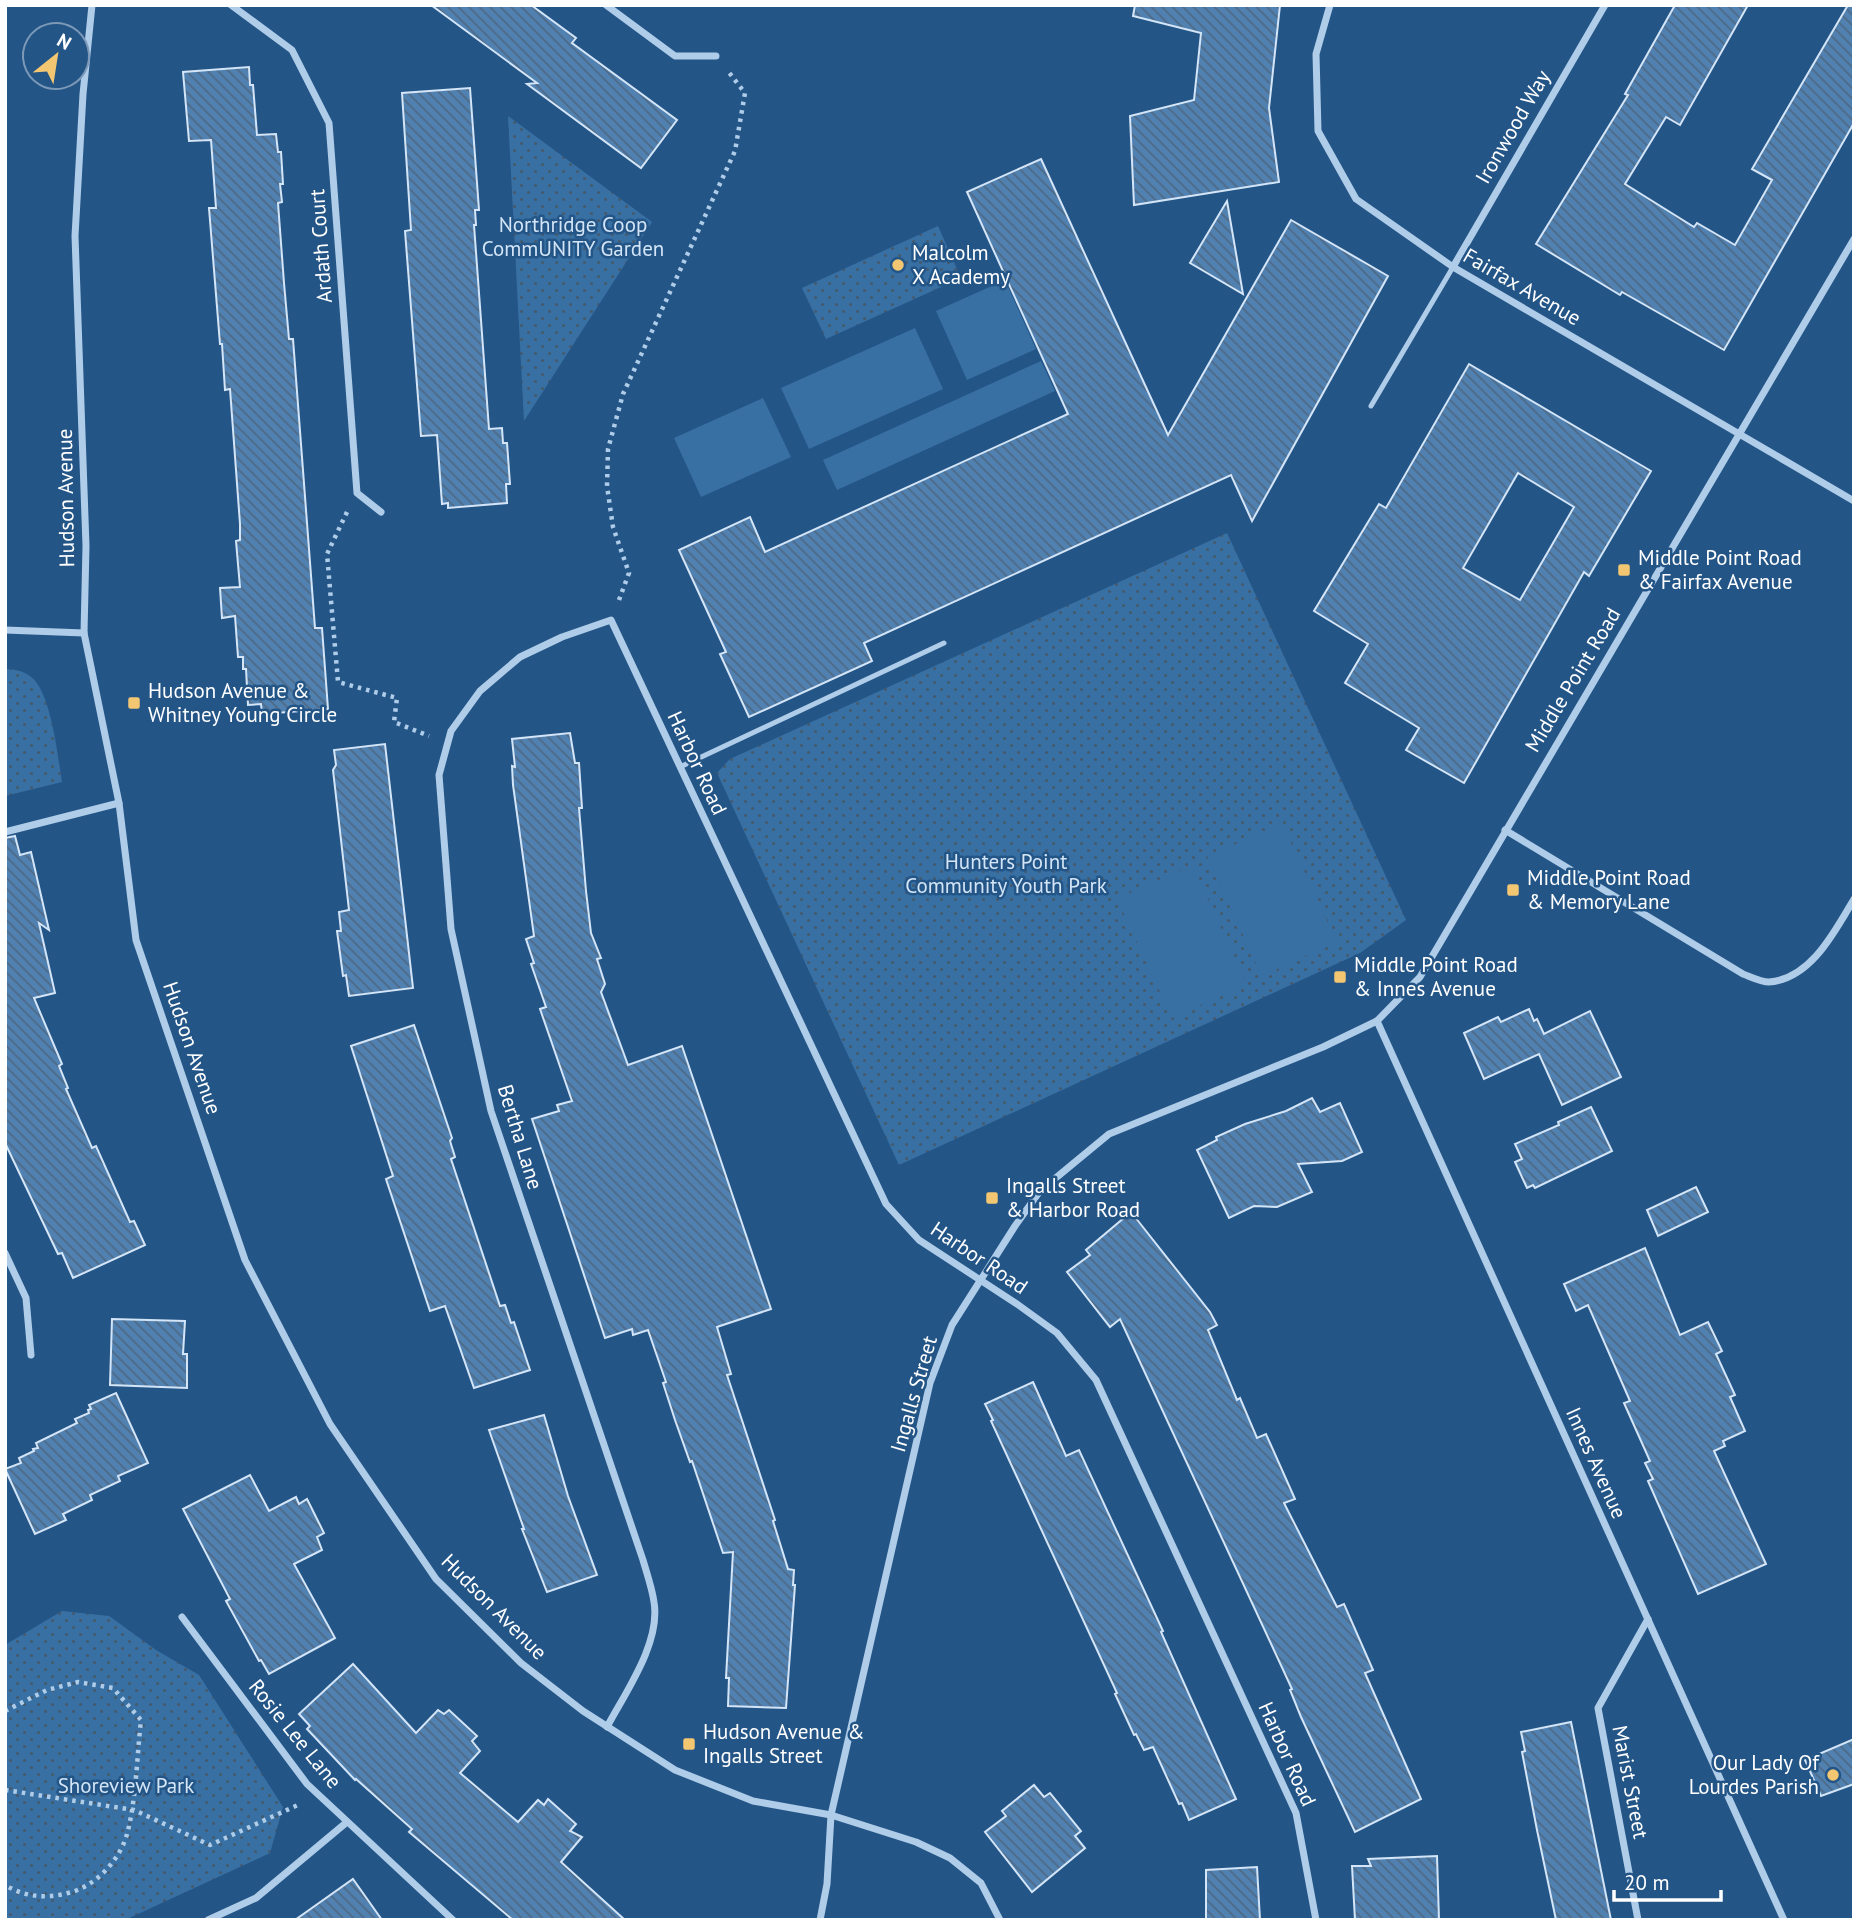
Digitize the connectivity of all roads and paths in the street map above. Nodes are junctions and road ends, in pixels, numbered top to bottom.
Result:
1 (92, 5) edge
2 (231, 5) edge
3 (606, 5) edge
4 (1330, 5) edge
5 (1605, 5) edge
6 (716, 56) joint
7 (1854, 239) edge
8 (1453, 267) junction
9 (1370, 406) dead end
10 (1740, 433) junction
11 (357, 493) junction
12 (1854, 500) edge
13 (381, 512) dead end
14 (611, 620) junction
15 (5, 630) edge
16 (84, 633) junction
17 (944, 643) dead end
18 (447, 743) junction
19 (680, 767) junction
20 (119, 803) junction
21 (1504, 831) junction
22 (5, 832) edge
23 (1854, 899) edge
24 (1377, 1021) junction
25 (5, 1253) edge
26 (981, 1280) junction
27 (31, 1355) dead end
28 (182, 1617) dead end
29 (1648, 1619) junction
30 (5, 1711) edge
31 (607, 1727) junction
32 (5, 1790) edge
33 (320, 1795) junction
34 (131, 1810) junction
35 (831, 1815) junction
36 (347, 1822) junction
37 (5, 1885) edge
38 (208, 1920) edge
39 (453, 1920) edge
40 (820, 1920) edge
41 (1000, 1920) edge
42 (1316, 1920) edge
43 (1638, 1920) edge
44 (1784, 1920) edge

1 - 16 street, Hudson Avenue
2 - 11 street, Ardath Court
3 - 6 street
4 - 8 street, Fairfax Avenue
5 - 8 street, Ironwood Way
6 - 14 path
7 - 10 street, Middle Point Road
8 - 9 lane
8 - 10 street, Fairfax Avenue
10 - 12 street, Fairfax Avenue
10 - 21 street, Middle Point Road
11 - 13 street
11 - 18 path
14 - 18 street, Bertha Lane
14 - 19 street, Harbor Road
15 - 16 street
16 - 20 street, Hudson Avenue
17 - 19 lane
18 - 31 street, Bertha Lane
19 - 26 street, Harbor Road
20 - 22 street
20 - 31 street, Hudson Avenue
21 - 23 street
21 - 24 street, Middle Point Road
24 - 26 street, Ingalls Street
24 - 29 street, Innes Avenue
25 - 27 street
26 - 35 street, Ingalls Street
26 - 42 street, Harbor Road
28 - 33 street, Rosie Lee Lane
29 - 43 street, Marist Street
29 - 44 street, Innes Avenue
30 - 34 path
31 - 35 street, Hudson Avenue
32 - 34 path
33 - 34 path
33 - 36 street, Rosie Lee Lane
34 - 37 path
35 - 40 street, Ingalls Street
35 - 41 street, Hudson Avenue
36 - 38 street
36 - 39 street, Rosie Lee Lane

